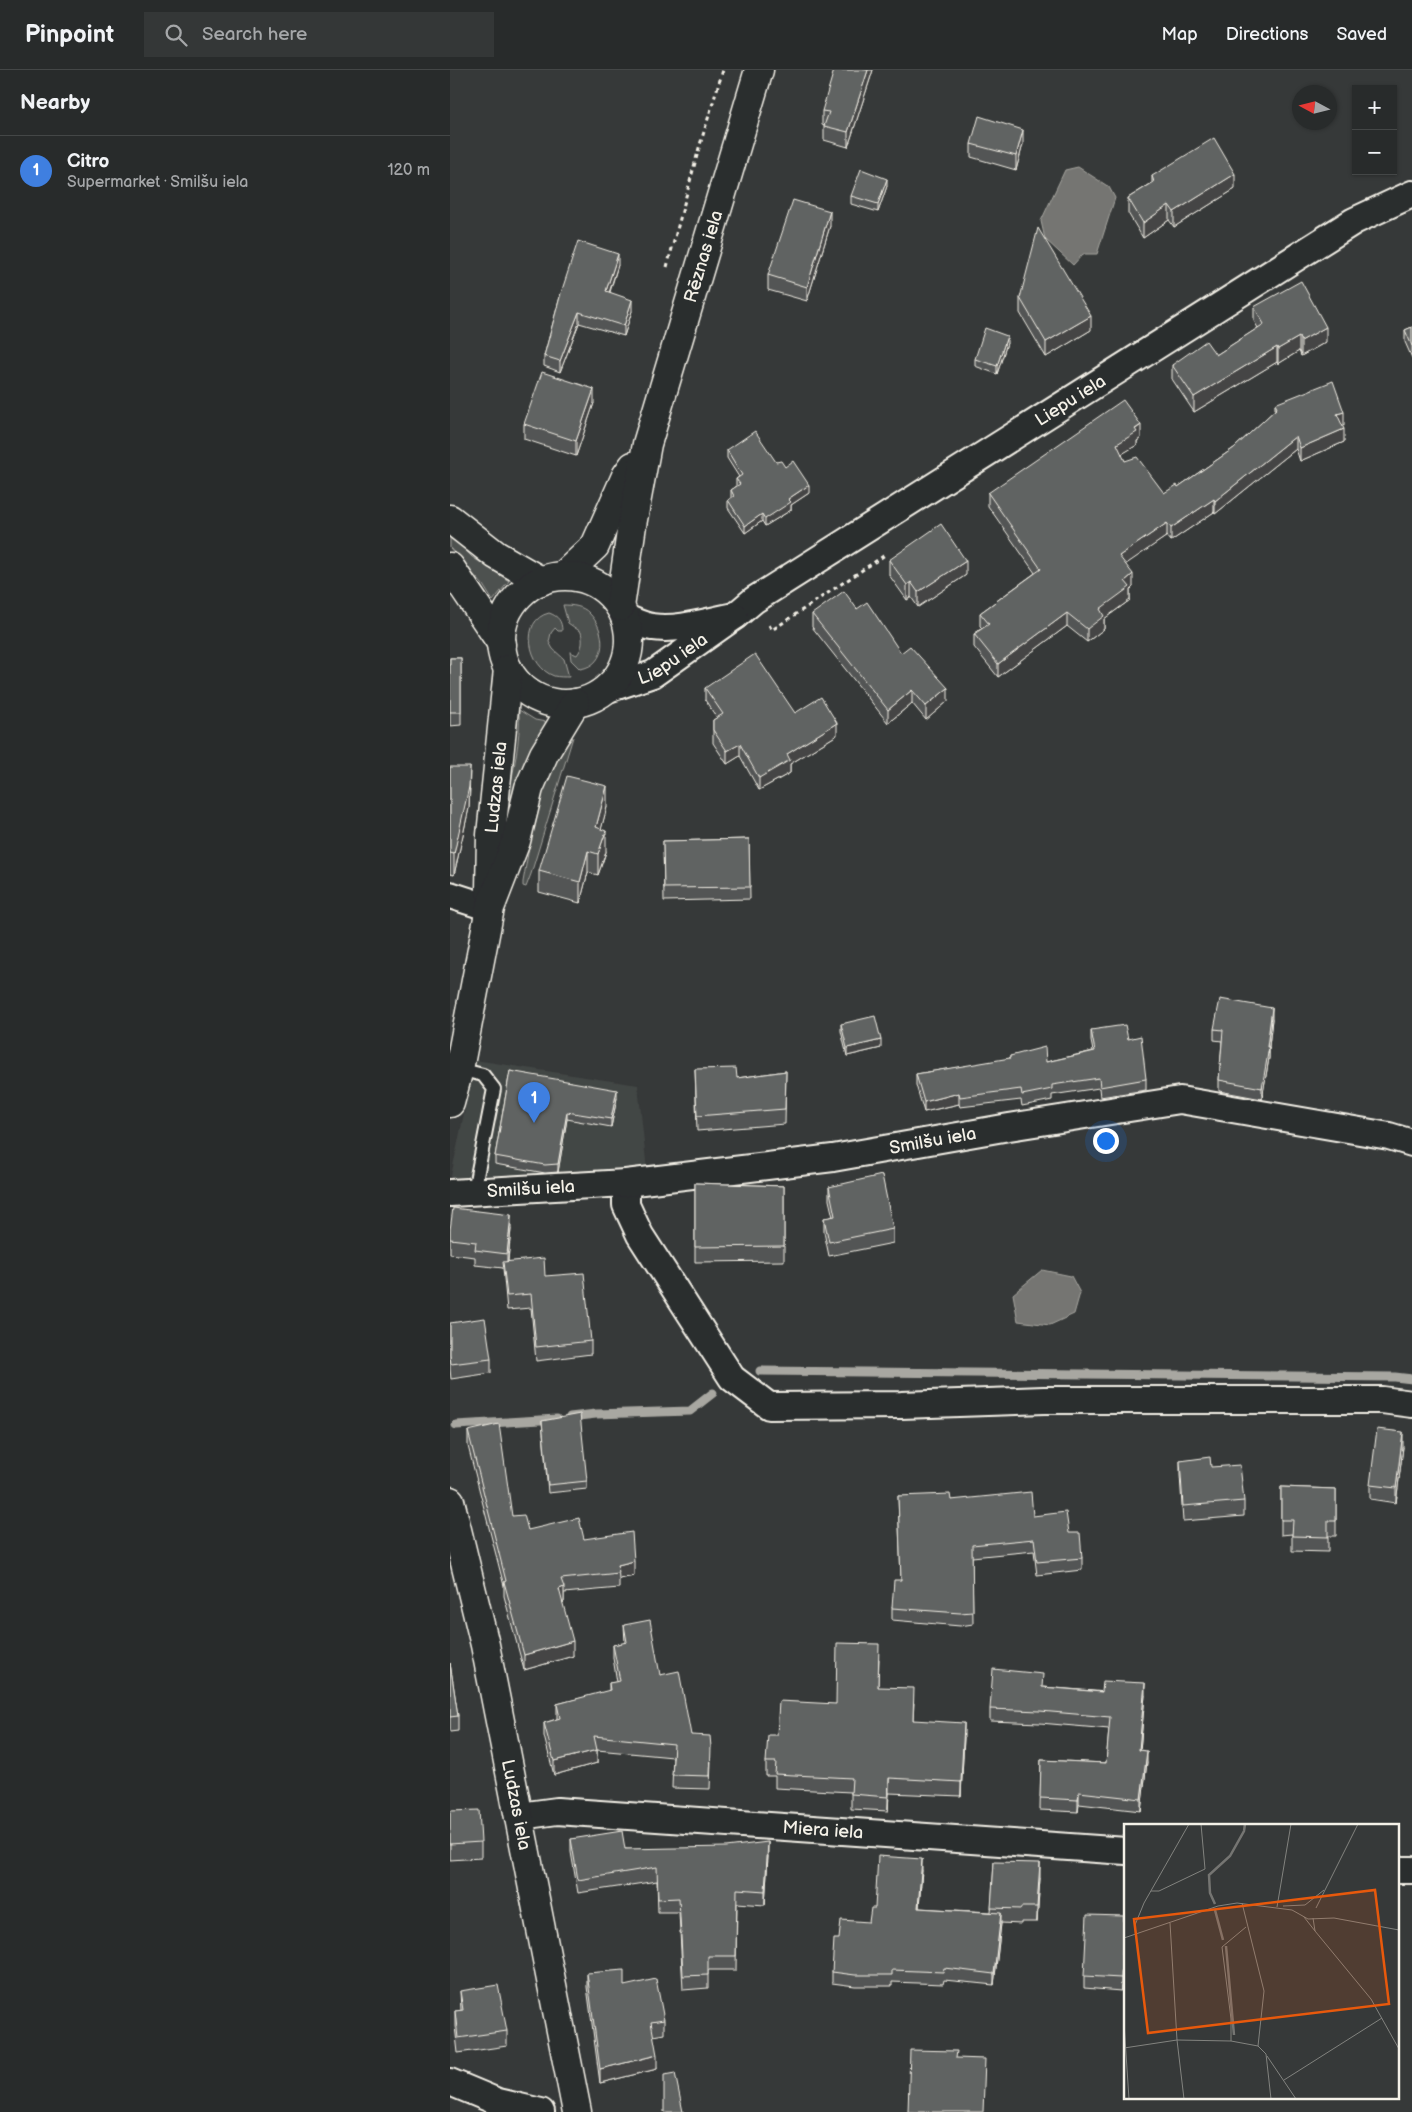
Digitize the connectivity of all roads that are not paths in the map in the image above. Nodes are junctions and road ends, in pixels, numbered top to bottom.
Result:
1 (760, 70) edge
2 (1412, 194) edge
3 (647, 444) junction
4 (450, 519) edge
5 (450, 567) edge
6 (552, 578) junction
7 (623, 613) junction
8 (735, 616) junction
9 (505, 656) junction
10 (605, 690) junction
11 (575, 703) junction
12 (450, 895) edge
13 (490, 908) junction
14 (459, 1069) junction
15 (450, 1103) edge
16 (1412, 1143) edge
17 (626, 1183) junction
18 (462, 1192) edge
19 (1412, 1404) edge
20 (450, 1501) edge
21 (520, 1816) junction
22 (1124, 1851) edge
23 (1399, 1870) edge
24 (1412, 1870) edge
25 (450, 2082) edge
26 (568, 2111) edge
27 (541, 2112) edge

1 - 3 main road, Rēznas iela
2 - 8 street, Liepu iela
3 - 6 main road, Rēznas iela
3 - 7 main road, Rēznas iela
4 - 6 main road
5 - 9 main road
6 - 7 main road
6 - 9 main road
7 - 8 street, Liepu iela
7 - 10 main road
8 - 10 street, Liepu iela
9 - 11 main road
9 - 13 main road, Ludzas iela
10 - 11 main road
11 - 13 main road, Ludzas iela
12 - 13 street
13 - 14 main road, Ludzas iela
14 - 15 main road, Ludzas iela
14 - 18 lane
16 - 17 street, Smilšu iela
17 - 18 street, Smilšu iela
17 - 19 street
20 - 21 main road, Ludzas iela
21 - 22 street, Miera iela
21 - 26 main road, Ludzas iela
23 - 24 street
25 - 27 street

